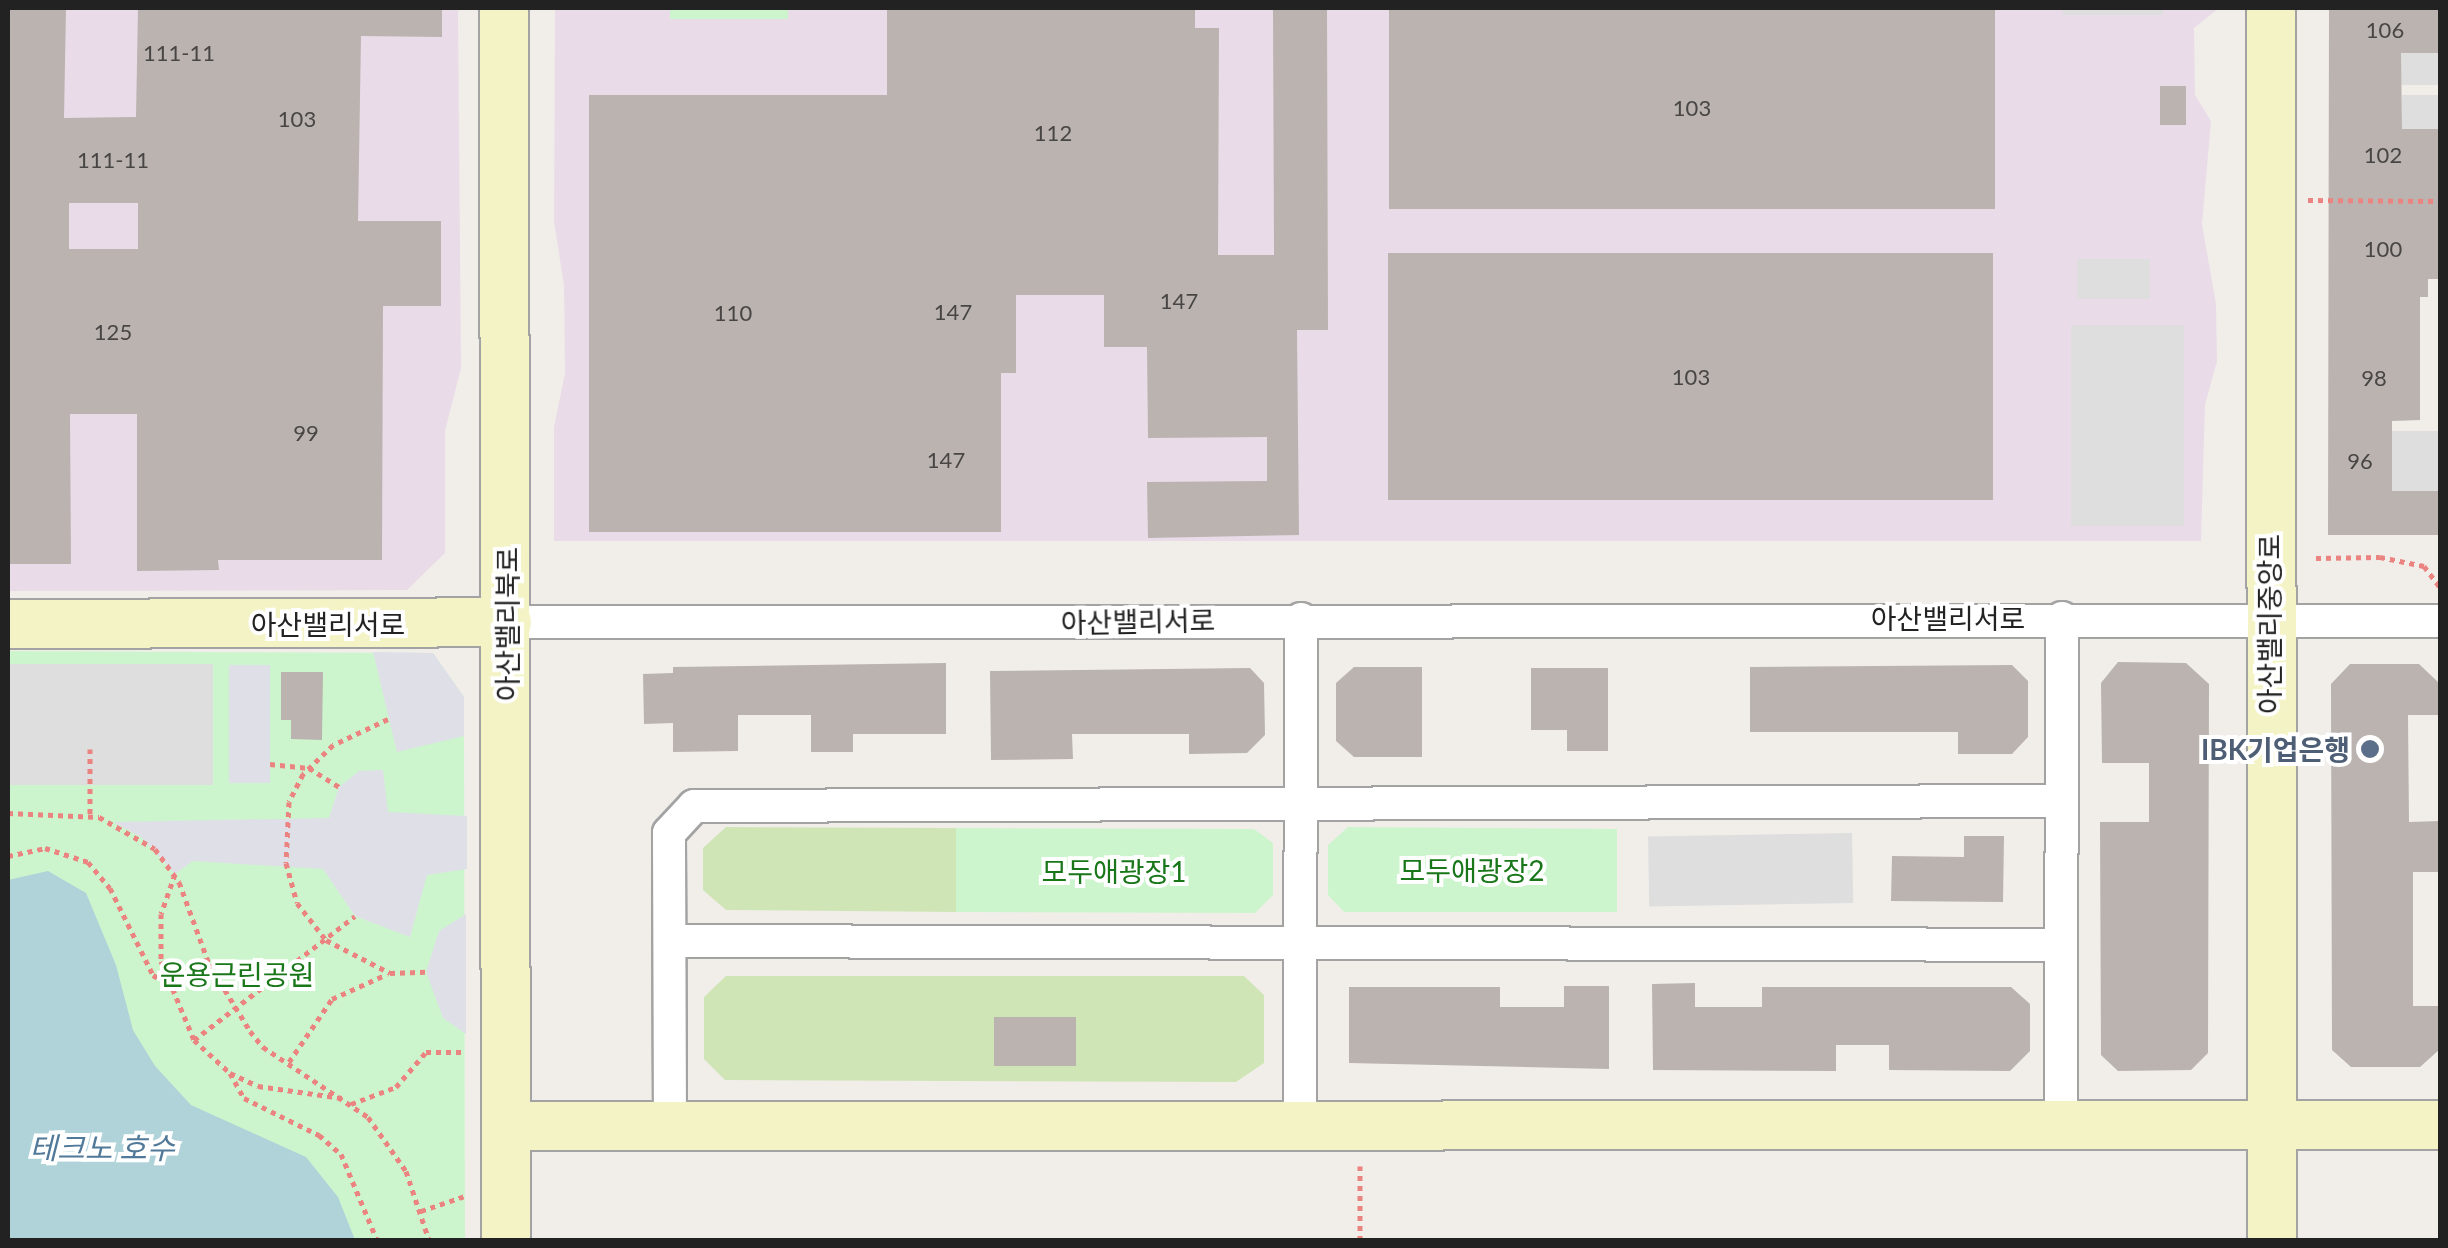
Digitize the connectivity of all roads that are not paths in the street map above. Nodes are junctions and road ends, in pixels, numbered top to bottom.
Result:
1 (504, 8) edge
2 (2272, 8) edge
3 (1302, 618) junction
4 (2062, 618) junction
5 (2268, 620) junction
6 (2440, 621) edge
7 (508, 622) junction
8 (8, 624) edge
9 (1302, 800) junction
10 (2062, 801) junction
11 (670, 941) junction
12 (1300, 942) junction
13 (2061, 945) junction
14 (1300, 1124) junction
15 (670, 1125) junction
16 (2060, 1125) junction
17 (2440, 1125) edge
18 (506, 1126) junction
19 (2272, 1126) junction
20 (506, 1240) edge
21 (2272, 1240) edge

1 - 7 street, 아산밸리북로
2 - 5 street, 아산밸리중앙로
3 - 4 street, 아산밸리서로
3 - 7 street, 아산밸리서로
3 - 9 street
4 - 5 street, 아산밸리서로
4 - 10 street
5 - 6 street, 아산밸리서로
5 - 19 street, 아산밸리중앙로
7 - 8 street, 아산밸리서로
7 - 18 street, 아산밸리북로
9 - 10 street
9 - 11 street
9 - 12 street
10 - 13 street
11 - 12 street
11 - 15 street
12 - 13 street
12 - 14 street
13 - 16 street
14 - 15 street
14 - 16 street
15 - 18 street
16 - 19 street
17 - 19 street
18 - 20 street, 아산밸리북로
19 - 21 street, 아산밸리중앙로

